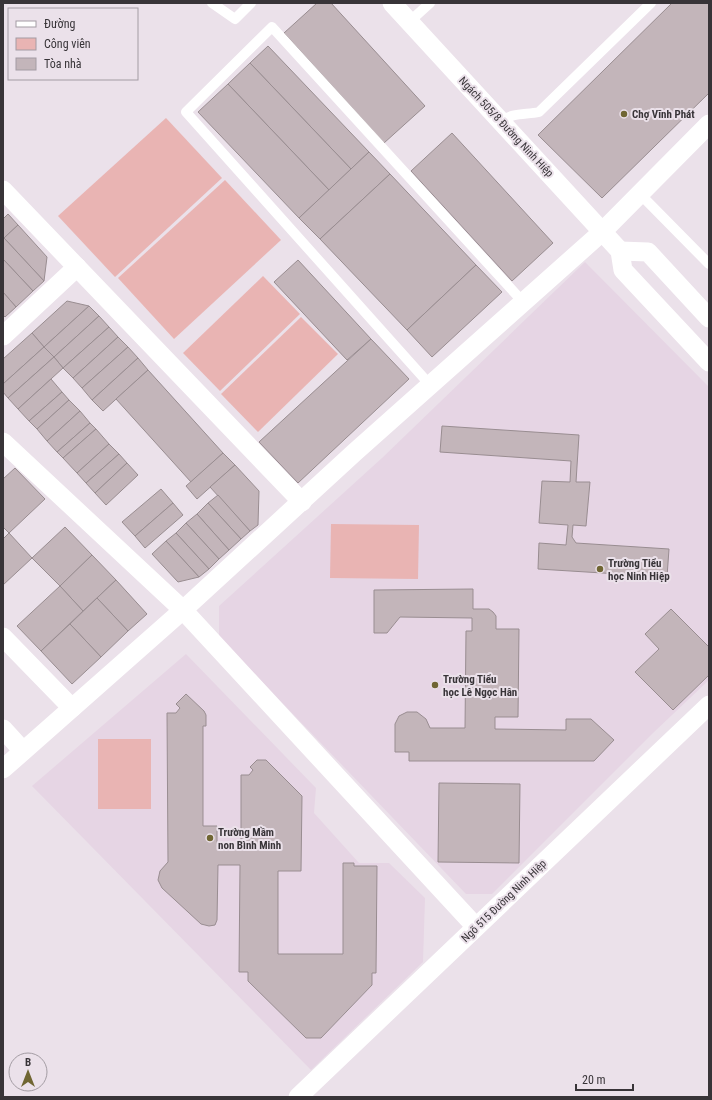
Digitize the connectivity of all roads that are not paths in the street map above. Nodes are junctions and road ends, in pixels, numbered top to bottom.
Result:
1 (212, 3) edge
2 (251, 3) edge
3 (392, 3) edge
4 (430, 3) edge
5 (651, 3) edge
6 (410, 22) junction
7 (501, 122) junction
8 (709, 124) edge
9 (3, 190) edge
10 (640, 194) junction
11 (602, 232) junction
12 (620, 251) junction
13 (709, 264) edge
14 (77, 267) junction
15 (524, 303) junction
16 (709, 318) edge
17 (3, 336) edge
18 (709, 362) edge
19 (431, 386) junction
20 (3, 442) edge
21 (302, 502) junction
22 (183, 610) junction
23 (3, 637) edge
24 (709, 705) edge
25 (72, 708) junction
26 (3, 729) edge
27 (23, 751) junction
28 (3, 769) edge
29 (476, 927) junction
30 (298, 1097) edge

1 - 2 lane
3 - 6 street, Ngách 505/8 Đường Ninh Hiệp
4 - 6 lane
5 - 7 lane
6 - 7 street, Ngách 505/8 Đường Ninh Hiệp
7 - 11 street, Ngách 505/8 Đường Ninh Hiệp
8 - 10 street
9 - 14 street
10 - 11 street
10 - 13 lane
11 - 12 street, Ngách 505/8 Đường Ninh Hiệp
11 - 15 street
12 - 16 street
12 - 18 street
14 - 17 street
14 - 21 street
15 - 19 street
15 - 19 lane
19 - 21 street
20 - 22 street
21 - 22 street
22 - 25 street
22 - 29 street
23 - 25 street
24 - 29 street, Ngõ 515 Đường Ninh Hiệp
25 - 27 street
26 - 27 street
27 - 28 street
29 - 30 street, Ngõ 515 Đường Ninh Hiệp

